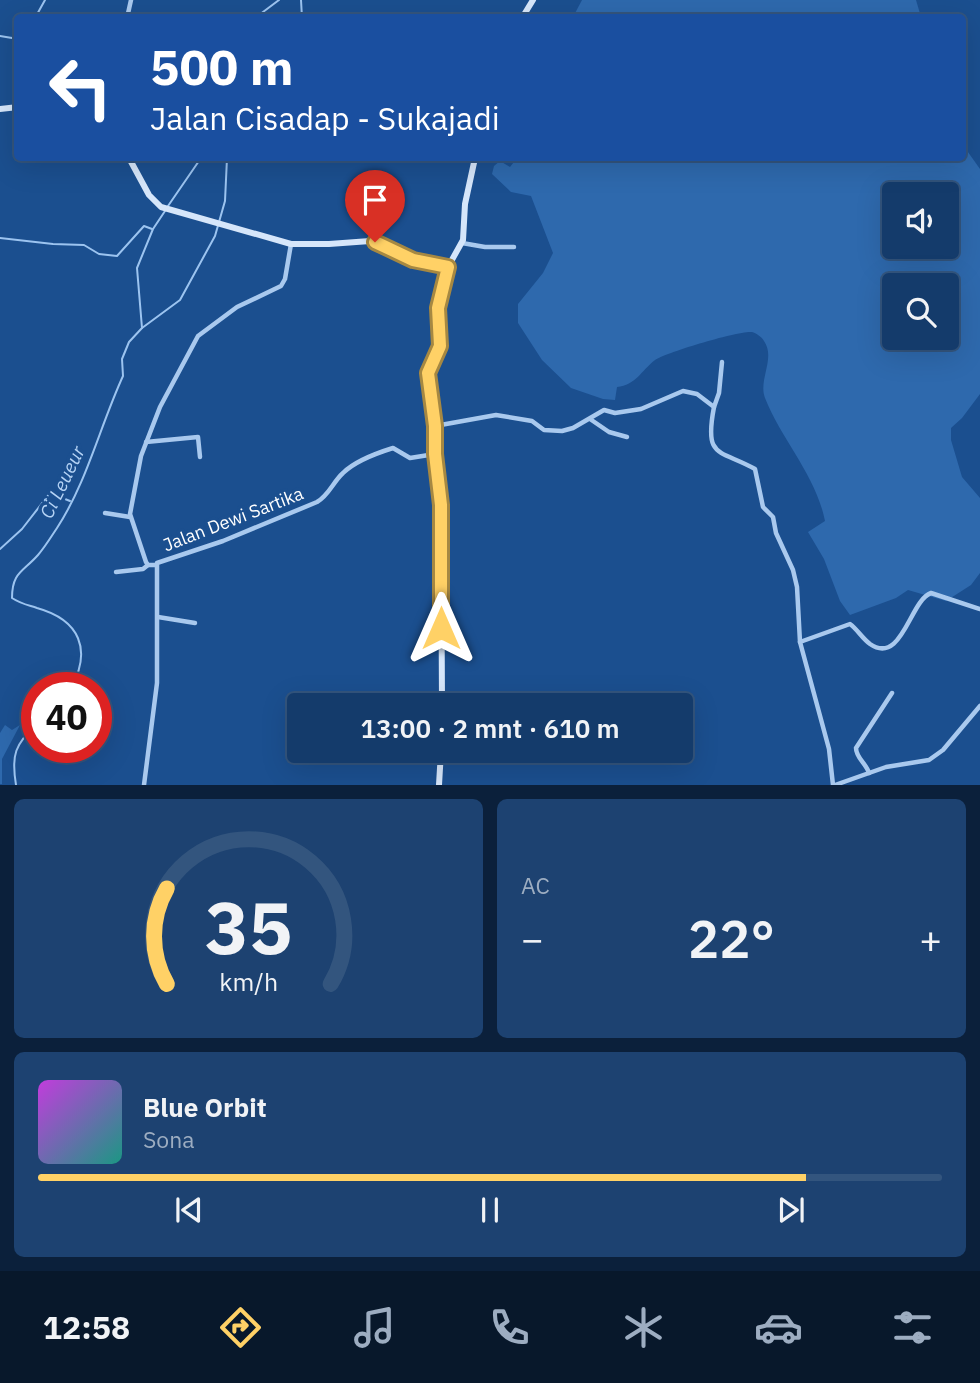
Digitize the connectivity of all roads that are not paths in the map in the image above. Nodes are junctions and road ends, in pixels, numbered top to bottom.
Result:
1 (131, 161) edge
2 (474, 161) edge
3 (462, 243) junction
4 (291, 244) junction
5 (514, 247) dead end
6 (448, 267) junction
7 (722, 362) dead end
8 (714, 407) junction
9 (590, 419) junction
10 (435, 426) junction
11 (627, 437) dead end
12 (146, 442) junction
13 (435, 454) junction
14 (200, 457) dead end
15 (105, 513) dead end
16 (130, 517) junction
17 (148, 565) junction
18 (155, 565) junction
19 (116, 572) dead end
20 (980, 608) edge
21 (158, 617) junction
22 (195, 623) dead end
23 (800, 642) junction
24 (442, 693) edge
25 (892, 693) dead end
26 (980, 706) edge
27 (440, 763) edge
28 (869, 773) junction
29 (144, 785) edge
30 (439, 785) edge
31 (834, 785) edge

1 - 4 street
2 - 3 street
3 - 5 street
3 - 6 street
4 - 6 street
4 - 12 street
6 - 10 street
7 - 8 street
8 - 9 street
8 - 23 street
9 - 10 street
9 - 11 street
10 - 13 street
12 - 14 street
12 - 16 street
13 - 18 street, Jalan Dewi Sartika
13 - 24 street
15 - 16 street
16 - 17 street
17 - 18 street
17 - 19 street
18 - 21 street, Jalan Dewi Sartika
20 - 23 street
21 - 22 street
21 - 29 street, Jalan Dewi Sartika
23 - 31 street
25 - 28 street
26 - 28 street
27 - 30 street
28 - 31 street

